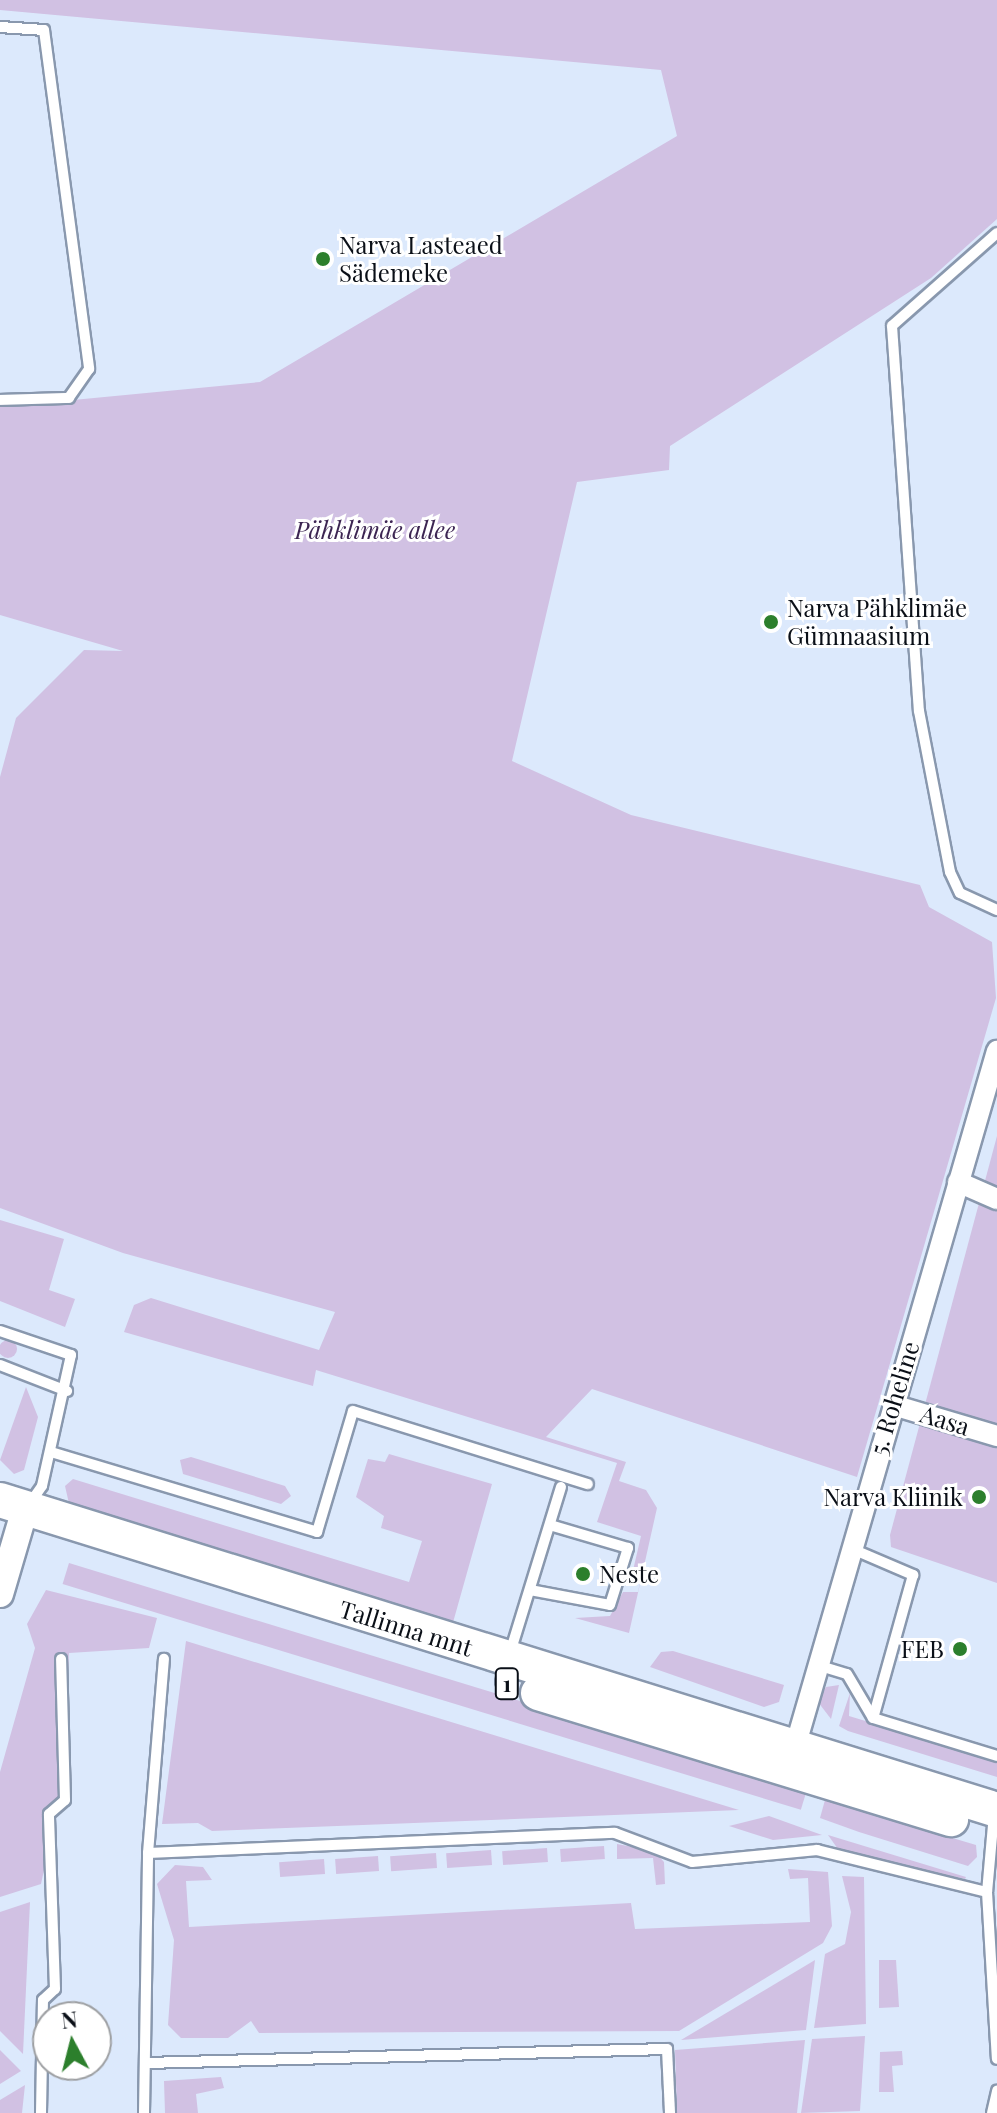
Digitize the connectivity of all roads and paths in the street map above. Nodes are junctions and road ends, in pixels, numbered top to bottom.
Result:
1 (0, 27) edge
2 (997, 233) edge
3 (0, 400) edge
4 (997, 910) edge
5 (997, 1051) edge
6 (958, 1182) junction
7 (997, 1199) edge
8 (0, 1331) edge
9 (0, 1365) edge
10 (20, 1372) junction
11 (0, 1377) edge
12 (67, 1391) junction
13 (893, 1405) junction
14 (997, 1436) edge
15 (51, 1452) junction
16 (588, 1484) dead end
17 (561, 1487) dead end
18 (11, 1516) edge
19 (550, 1525) junction
20 (848, 1547) junction
21 (530, 1590) junction
22 (0, 1594) edge
23 (61, 1659) dead end
24 (164, 1659) dead end
25 (815, 1664) junction
26 (506, 1671) junction
27 (873, 1718) junction
28 (997, 1756) edge
29 (791, 1758) junction
30 (995, 1821) edge
31 (148, 1853) junction
32 (987, 1892) junction
33 (997, 2059) edge
34 (146, 2063) junction
35 (997, 2091) edge
36 (41, 2113) edge
37 (144, 2113) edge
38 (670, 2113) edge
39 (992, 2113) edge

1 - 3 lane
2 - 4 lane
5 - 6 street, 5. Roheline
6 - 7 street
6 - 13 street, 5. Roheline
8 - 12 lane
9 - 10 lane
10 - 11 lane
10 - 12 lane
12 - 15 lane
13 - 14 street, Aasa
13 - 20 street, 5. Roheline
15 - 16 lane
15 - 18 lane
17 - 19 lane
18 - 22 street
18 - 26 highway, Tallinna mnt / 1
19 - 21 lane
19 - 21 lane
20 - 25 street, 5. Roheline
20 - 27 lane
21 - 26 lane
23 - 36 lane
24 - 31 lane
25 - 27 lane
25 - 29 street, 5. Roheline
26 - 29 highway, Tallinna mnt / 1
27 - 28 lane
29 - 30 highway, Tallinna mnt / 1
30 - 32 lane
31 - 32 lane
31 - 34 lane
32 - 33 lane
34 - 37 lane
34 - 38 lane
35 - 39 lane

